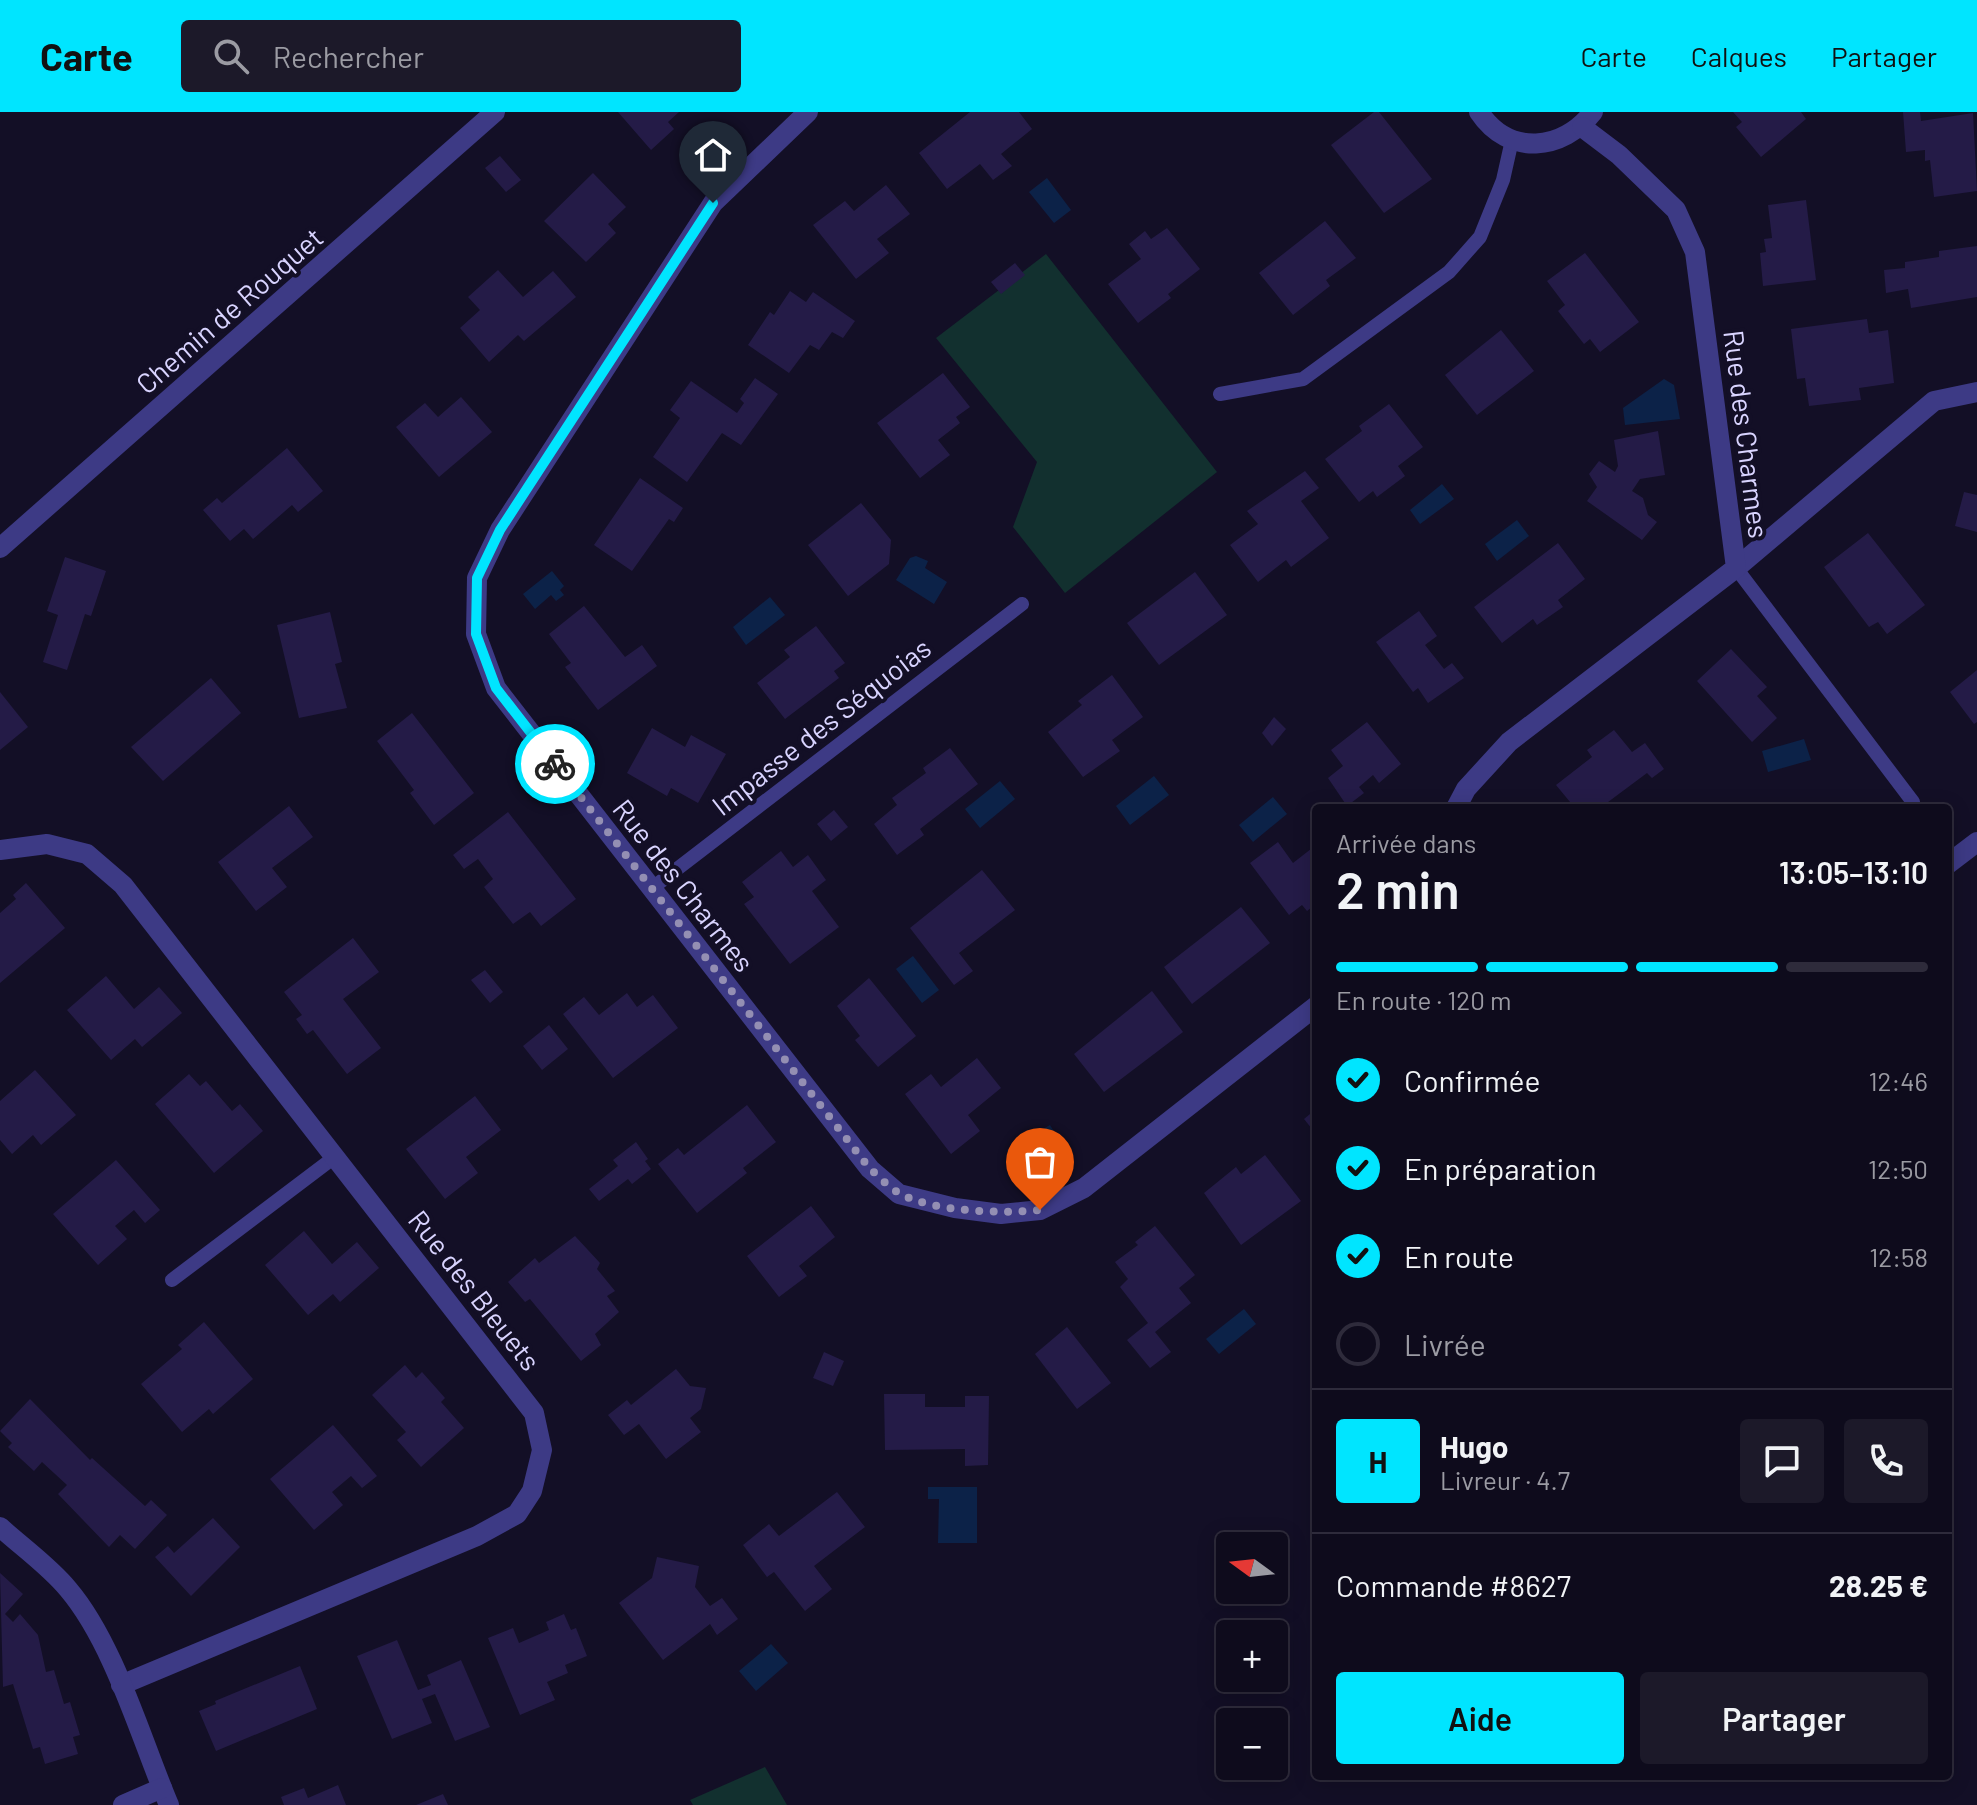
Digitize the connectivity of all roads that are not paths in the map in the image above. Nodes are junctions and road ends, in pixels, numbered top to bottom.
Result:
1 (495, 112) edge
2 (808, 112) edge
3 (1479, 112) edge
4 (1588, 119) edge
5 (1512, 140) junction
6 (1977, 392) edge
7 (1220, 394) dead end
8 (0, 548) edge
9 (1736, 568) junction
10 (1022, 604) dead end
11 (1913, 802) dead end
12 (1458, 804) edge
13 (1977, 842) edge
14 (0, 850) edge
15 (1952, 861) edge
16 (651, 889) junction
17 (1312, 1009) edge
18 (336, 1156) junction
19 (172, 1280) dead end
20 (0, 1527) edge
21 (121, 1685) junction
22 (165, 1797) edge
23 (123, 1805) edge

1 - 8 street, Chemin de Rouquet
2 - 16 street, Rue des Charmes
3 - 5 street
4 - 5 street
4 - 9 street, Rue des Charmes
5 - 7 lane
6 - 9 street
9 - 11 lane
9 - 12 street, Rue des Charmes
10 - 16 lane, Impasse des Séquoias
13 - 15 street
14 - 18 street, Rue des Bleuets
16 - 17 street, Rue des Charmes
18 - 19 lane
18 - 21 street, Rue des Bleuets
20 - 21 street
21 - 22 street
22 - 23 street

